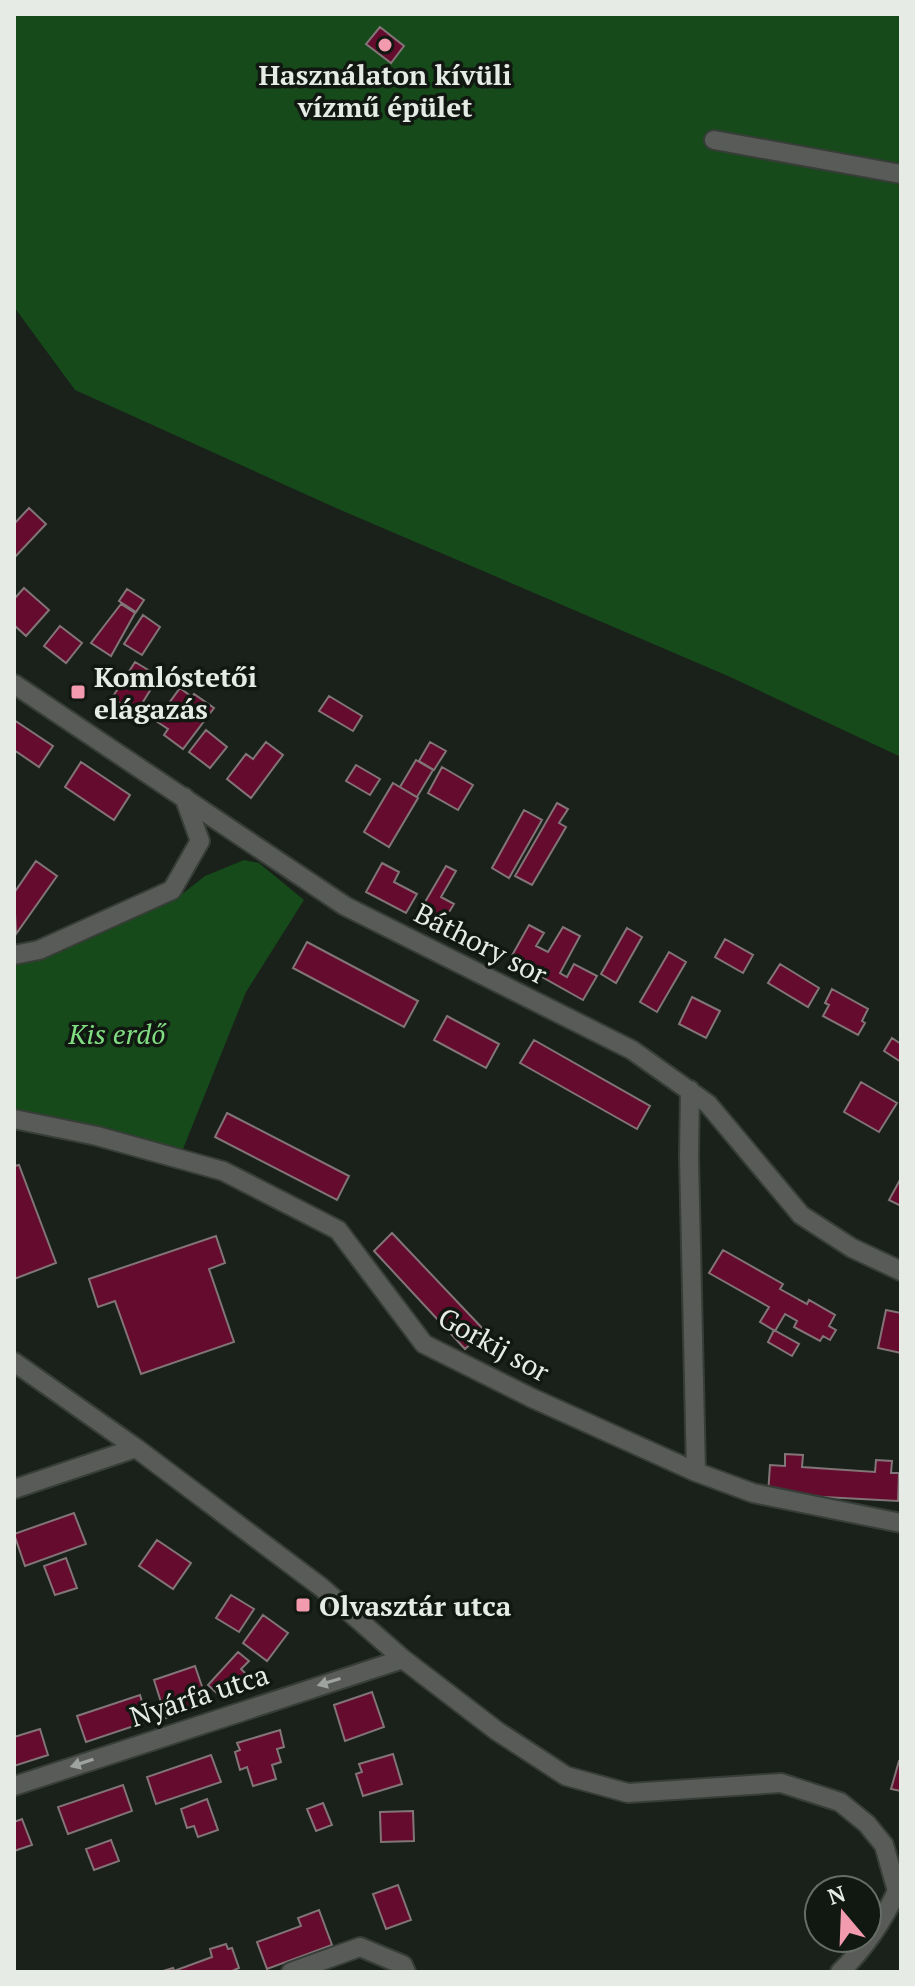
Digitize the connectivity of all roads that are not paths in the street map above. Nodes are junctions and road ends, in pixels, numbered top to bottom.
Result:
1 (714, 140) dead end
2 (901, 174) edge
3 (14, 684) edge
4 (184, 797) junction
5 (14, 955) edge
6 (690, 1090) junction
7 (14, 1119) edge
8 (901, 1271) edge
9 (14, 1362) edge
10 (136, 1448) junction
11 (696, 1472) junction
12 (14, 1489) edge
13 (901, 1523) edge
14 (403, 1659) junction
15 (14, 1786) edge
16 (899, 1892) edge
17 (291, 1972) edge
18 (406, 1972) edge
19 (840, 1972) edge

1 - 2 street
3 - 4 street, Báthory sor
4 - 5 street
4 - 6 street, Báthory sor
6 - 8 street, Báthory sor
6 - 11 street
7 - 11 street, Gorkij sor
9 - 10 street
10 - 12 street
10 - 14 street
11 - 13 street, Gorkij sor
14 -> 15 street, Nyárfa utca
14 - 16 street
16 - 19 street
17 - 18 street

